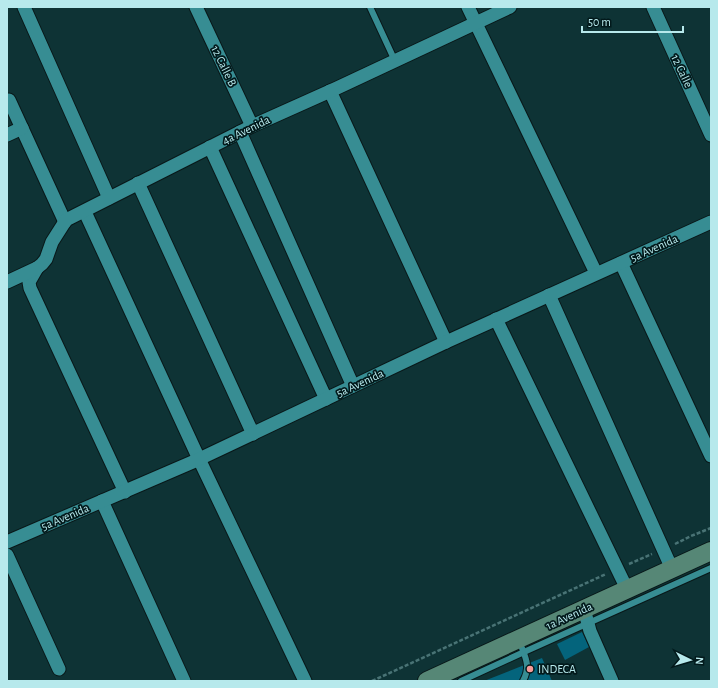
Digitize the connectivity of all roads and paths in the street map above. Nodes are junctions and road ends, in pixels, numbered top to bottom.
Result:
1 (24, 7) edge
2 (196, 7) edge
3 (370, 7) edge
4 (468, 7) edge
5 (510, 7) edge
6 (652, 7) edge
7 (475, 24) junction
8 (395, 61) junction
9 (330, 91) junction
10 (9, 100) dead end
11 (252, 126) junction
12 (22, 128) junction
13 (240, 132) junction
14 (7, 135) edge
15 (711, 135) edge
16 (210, 147) junction
17 (138, 183) junction
18 (109, 198) junction
19 (85, 212) junction
20 (65, 222) junction
21 (711, 222) edge
22 (621, 263) junction
23 (37, 268) junction
24 (596, 273) junction
25 (7, 282) edge
26 (549, 295) junction
27 (496, 319) junction
28 (446, 342) junction
29 (353, 386) junction
30 (326, 399) junction
31 (253, 434) junction
32 (711, 456) edge
33 (199, 459) junction
34 (125, 492) junction
35 (102, 501) junction
36 (711, 528) edge
37 (7, 542) edge
38 (663, 550) junction
39 (711, 551) edge
40 (7, 555) edge
41 (711, 568) edge
42 (618, 569) junction
43 (672, 569) junction
44 (627, 589) junction
45 (586, 616) junction
46 (521, 645) junction
47 (59, 669) dead end
48 (184, 681) edge
49 (305, 681) edge
50 (372, 681) edge
51 (427, 681) edge
52 (461, 681) edge
53 (523, 681) edge
54 (612, 681) edge

1 - 18 street
2 - 11 street, 12 Calle B
3 - 8 lane
4 - 7 street
5 - 7 street, 4a Avenida
6 - 15 street, 12 Calle
7 - 8 street, 4a Avenida
7 - 24 street
8 - 9 street, 4a Avenida
9 - 11 street, 4a Avenida
9 - 28 street
10 - 12 street
11 - 13 street, 4a Avenida
12 - 14 street
12 - 20 street
13 - 16 street, 4a Avenida
13 - 29 street
16 - 17 street, 4a Avenida
16 - 30 street
17 - 18 street, 4a Avenida
17 - 31 street
18 - 19 street, 4a Avenida
19 - 20 street, 4a Avenida
19 - 33 street
20 - 23 street
21 - 22 street, 5a Avenida
22 - 24 street, 5a Avenida
22 - 32 street
23 - 25 street
23 - 34 street
24 - 26 street, 5a Avenida
26 - 27 street, 5a Avenida
26 - 38 street
27 - 28 street, 5a Avenida
27 - 42 street
28 - 29 street, 5a Avenida
29 - 30 street, 5a Avenida
30 - 31 street, 5a Avenida
31 - 33 street, 5a Avenida
33 - 34 street, 5a Avenida
33 - 49 street
34 - 35 street, 5a Avenida
35 - 37 street, 5a Avenida
35 - 48 street
36 - 38 path
38 - 42 path
38 - 43 street
39 - 43 main road, 1a Avenida
40 - 47 street
41 - 45 lane
42 - 44 street
42 - 50 path
43 - 44 main road, 1a Avenida
44 - 45 main road, 1a Avenida
45 - 46 main road, 1a Avenida
45 - 54 street
46 - 51 main road, 1a Avenida
46 - 52 lane
46 - 53 lane

